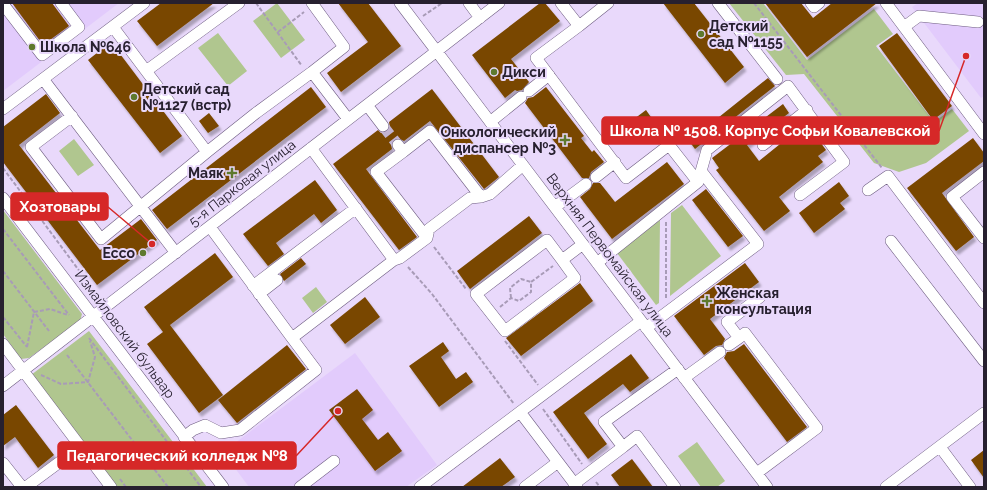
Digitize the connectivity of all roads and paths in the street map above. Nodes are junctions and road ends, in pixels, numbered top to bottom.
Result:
1 (61, 3) edge
2 (144, 3) edge
3 (239, 3) edge
4 (256, 3) edge
5 (400, 3) edge
6 (442, 3) edge
7 (469, 3) edge
8 (499, 3) edge
9 (561, 3) edge
10 (608, 3) edge
11 (718, 3) edge
12 (754, 3) edge
13 (811, 3) edge
14 (819, 3) edge
15 (886, 3) edge
16 (3, 4) edge
17 (312, 4) edge
18 (422, 17) dead end
19 (480, 18) junction
20 (978, 22) dead end
21 (579, 26) junction
22 (112, 27) junction
23 (904, 27) junction
24 (277, 32) junction
25 (437, 51) junction
26 (146, 71) junction
27 (310, 73) junction
28 (549, 75) junction
29 (43, 79) junction
30 (777, 80) dead end
31 (367, 105) junction
32 (3, 109) edge
33 (807, 110) junction
34 (72, 116) junction
35 (348, 119) junction
36 (490, 122) junction
37 (383, 126) tunnel mouth
38 (984, 134) edge
39 (763, 145) dead end
40 (311, 148) junction
41 (207, 152) junction
42 (615, 162) junction
43 (523, 166) junction
44 (3, 168) edge
45 (701, 171) junction
46 (984, 172) edge
47 (888, 176) junction
48 (596, 177) dead end
49 (698, 182) junction
50 (586, 184) dead end
51 (868, 190) dead end
52 (800, 195) dead end
53 (3, 198) edge
54 (481, 198) junction
55 (141, 206) junction
56 (356, 208) junction
57 (555, 208) junction
58 (666, 209) junction
59 (210, 227) junction
60 (3, 229) edge
61 (427, 238) junction
62 (984, 238) edge
63 (891, 241) dead end
64 (583, 244) junction
65 (438, 251) dead end
66 (176, 253) junction
67 (397, 259) junction
68 (562, 260) junction
69 (447, 263) dead end
70 (597, 263) junction
71 (3, 272) edge
72 (277, 280) dead end
73 (531, 282) junction
74 (256, 290) junction
75 (93, 297) dead end
76 (760, 297) dead end
77 (511, 298) junction
78 (984, 303) edge
79 (34, 312) junction
80 (491, 313) junction
81 (666, 313) junction
82 (3, 316) edge
83 (93, 317) junction
84 (644, 324) junction
85 (49, 331) dead end
86 (292, 338) junction
87 (739, 338) junction
88 (3, 344) edge
89 (729, 345) dead end
90 (720, 352) dead end
91 (67, 354) dead end
92 (984, 362) edge
93 (23, 371) junction
94 (40, 374) dead end
95 (681, 374) junction
96 (88, 382) junction
97 (3, 386) edge
98 (536, 400) junction
99 (518, 410) junction
100 (984, 413) edge
101 (184, 437) junction
102 (80, 447) junction
103 (623, 447) junction
104 (940, 447) junction
105 (334, 461) dead end
106 (558, 462) junction
107 (3, 463) edge
108 (589, 473) junction
109 (757, 473) junction
110 (575, 485) edge
111 (22, 487) edge
112 (26, 487) edge
113 (111, 487) edge
114 (168, 487) edge
115 (201, 487) edge
116 (223, 487) edge
117 (300, 487) edge
118 (420, 487) edge
119 (525, 487) edge
120 (600, 487) edge
121 (675, 487) edge
122 (767, 487) edge
123 (886, 487) edge
124 (970, 487) edge

1 - 16 street
2 - 22 street
3 - 26 street
4 - 24 path
5 - 25 street, Верхняя Первомайская улица
6 - 18 path
7 - 19 street
8 - 19 street, 5-я Парковая улица
9 - 21 street
10 - 21 street
11 - 30 street
12 - 47 path
13 - 14 street
15 - 23 street
17 - 24 path
17 - 27 street
19 - 25 street, 5-я Парковая улица
20 - 23 street
21 - 28 street
22 - 26 street
22 - 29 street
23 - 38 street
24 - 27 path
25 - 31 street, 5-я Парковая улица
25 - 36 street, Верхняя Первомайская улица
26 - 41 street
27 - 35 street
27 - 41 street
28 - 36 street
28 - 42 street
29 - 32 street
29 - 34 street
31 - 35 street, 5-я Парковая улица
31 - 37 street
33 - 39 street
33 - 45 street
33 - 52 street
34 - 55 street
34 - 55 street
35 - 40 street, 5-я Парковая улица
36 - 43 street, Верхняя Первомайская улица
40 - 56 street
40 - 59 street, 5-я Парковая улица
41 - 55 street
42 - 48 street
42 - 49 street
43 - 54 street
43 - 57 street, Верхняя Первомайская улица
44 - 75 path
45 - 49 street
45 - 81 street
46 - 62 street
47 - 51 street
47 - 78 street
49 - 58 street
50 - 57 street
53 - 83 street, Измайловский бульвар
54 - 61 street
54 - 61 street
55 - 66 street
56 - 67 street
56 - 74 street
57 - 64 street, Верхняя Первомайская улица
58 - 70 street
58 - 81 path
59 - 66 street, 5-я Парковая улица
59 - 74 street
60 - 79 path
61 - 67 street
63 - 92 street
64 - 68 street
64 - 70 street, Верхняя Первомайская улица
65 - 69 path
66 - 83 street, 5-я Парковая улица
67 - 86 street
67 - 99 path
68 - 73 path
68 - 80 street
68 - 80 street
70 - 84 street, Верхняя Первомайская улица
71 - 79 path
72 - 74 street
73 - 77 path
73 - 77 path
74 - 86 street
76 - 87 street
77 - 80 path
79 - 82 path
79 - 85 path
81 - 84 street
83 - 93 street, 5-я Парковая улица
83 - 101 street, Измайловский бульвар
84 - 95 street, Верхняя Первомайская улица
84 - 98 street
86 - 101 street
87 - 89 street
87 - 109 street
88 - 93 street
90 - 95 street
91 - 96 path
93 - 97 street, 5-я Парковая улица
93 - 102 street
94 - 96 path
95 - 103 street
95 - 109 street, Верхняя Первомайская улица
96 - 114 path
96 - 115 path
98 - 99 street
98 - 108 path
99 - 106 street
99 - 118 street
100 - 104 street
101 - 116 street, Измайловский бульвар
102 - 112 street
102 - 113 street
103 - 108 street
103 - 121 street
104 - 123 street
104 - 124 street
105 - 117 street
106 - 110 street
106 - 119 street
107 - 111 street
108 - 110 street
108 - 120 path
109 - 122 street, Верхняя Первомайская улица

